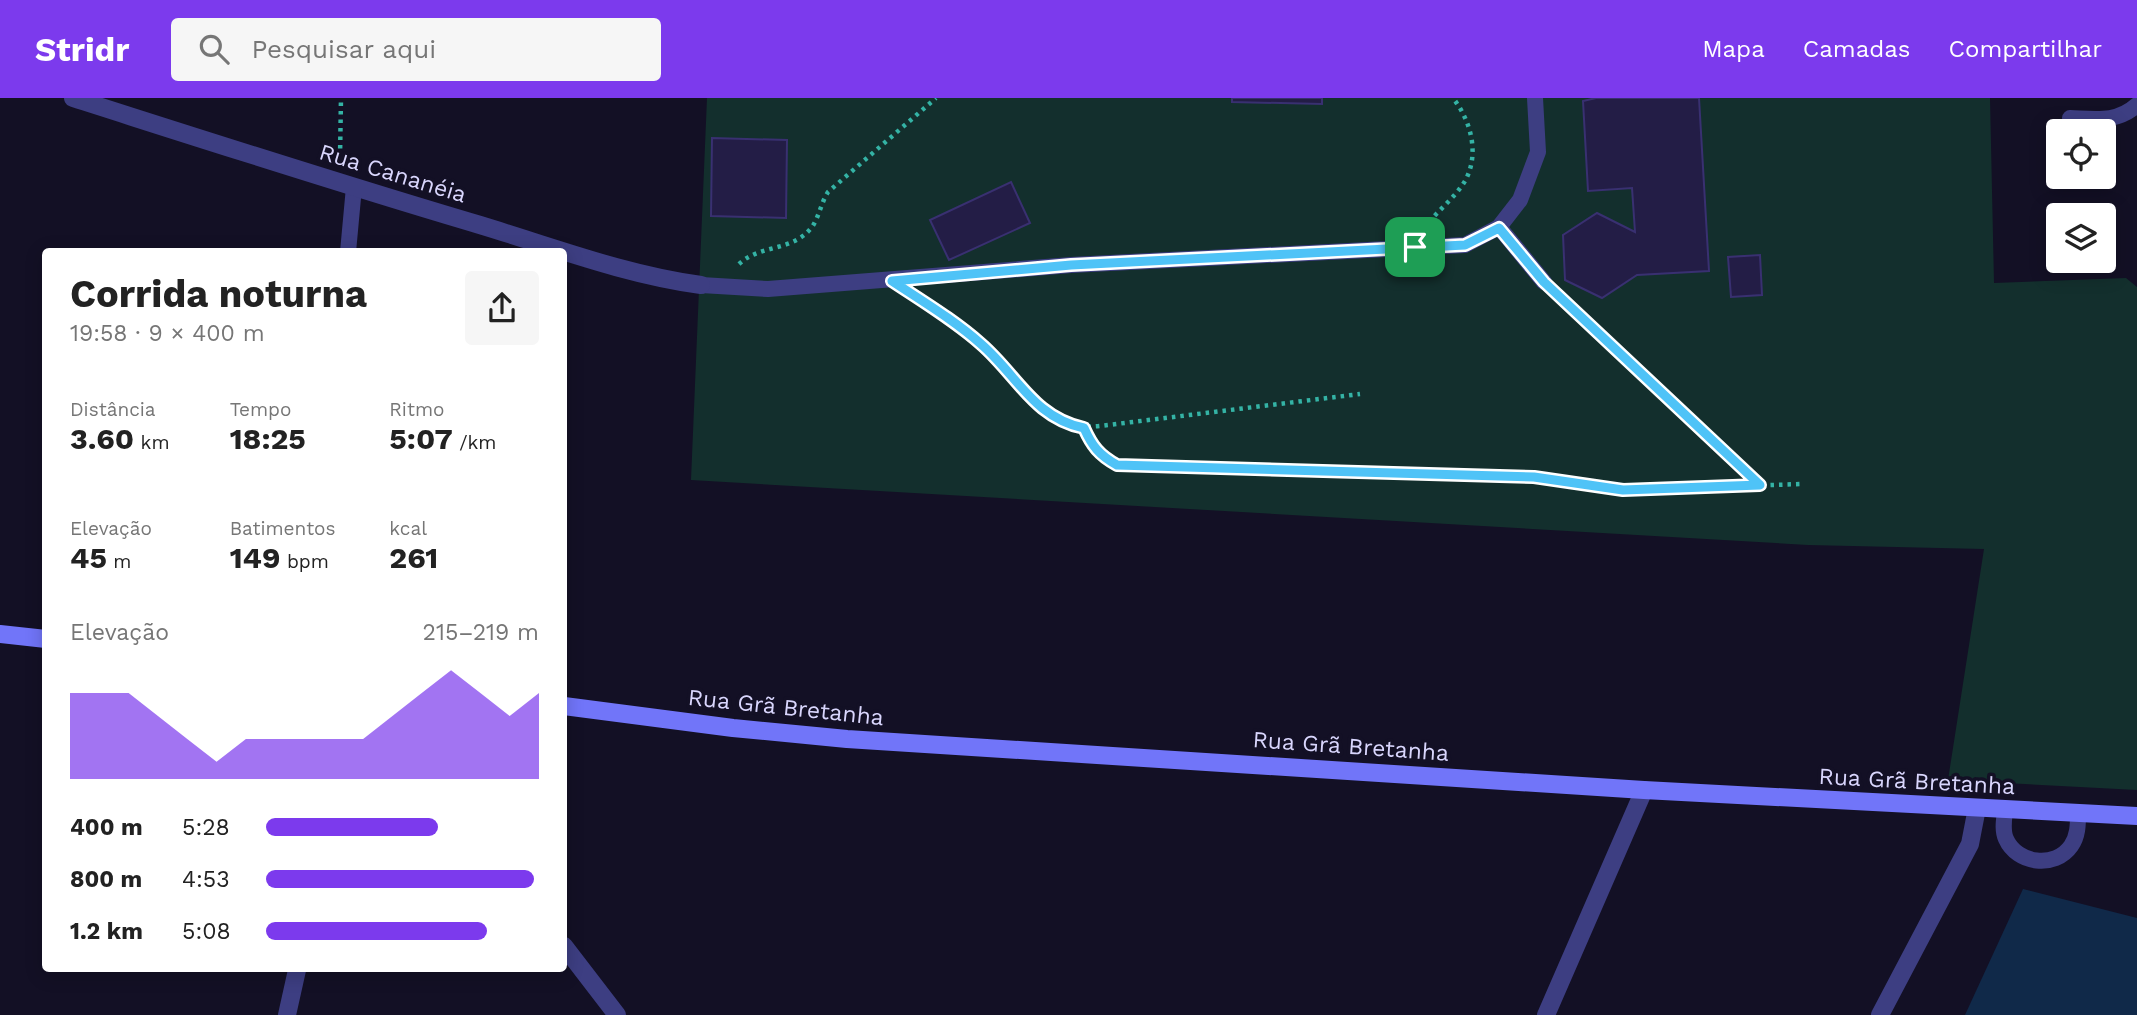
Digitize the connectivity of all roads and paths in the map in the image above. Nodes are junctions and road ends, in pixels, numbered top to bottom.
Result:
1 (73, 98) edge
2 (341, 98) edge
3 (936, 98) edge
4 (1453, 98) edge
5 (1535, 98) edge
6 (2137, 105) edge
7 (2070, 118) dead end
8 (346, 185) junction
9 (1499, 228) junction
10 (1415, 247) junction
11 (348, 248) edge
12 (556, 248) edge
13 (567, 251) edge
14 (892, 281) junction
15 (1544, 282) joint
16 (701, 285) joint
17 (722, 287) junction
18 (1360, 394) dead end
19 (1084, 428) junction
20 (1802, 484) dead end
21 (1760, 485) junction
22 (0, 634) edge
23 (42, 639) edge
24 (567, 706) edge
25 (1644, 790) junction
26 (1977, 808) junction
27 (2004, 811) junction
28 (2078, 813) junction
29 (2137, 816) edge
30 (567, 950) edge
31 (297, 972) edge
32 (288, 1015) edge
33 (617, 1015) edge
34 (1546, 1015) edge
35 (1880, 1015) edge

1 - 8 street, Rua Cananéia
2 - 8 path
3 - 17 path
4 - 10 path
5 - 9 lane
6 - 7 lane
8 - 11 lane
8 - 12 street, Rua Cananéia
9 - 10 lane
9 - 15 lane
10 - 14 lane
13 - 16 street, Rua Cananéia
14 - 17 lane
14 - 19 path
15 - 21 path
16 - 17 lane
18 - 19 path
19 - 21 path
20 - 21 path
22 - 23 street
24 - 25 street, Rua Grã Bretanha
25 - 26 street, Rua Grã Bretanha
25 - 34 street
26 - 27 street, Rua Grã Bretanha
26 - 35 street
27 - 28 street, Rua Grã Bretanha
27 - 28 lane
28 - 29 street, Rua Grã Bretanha
30 - 33 street
31 - 32 street

